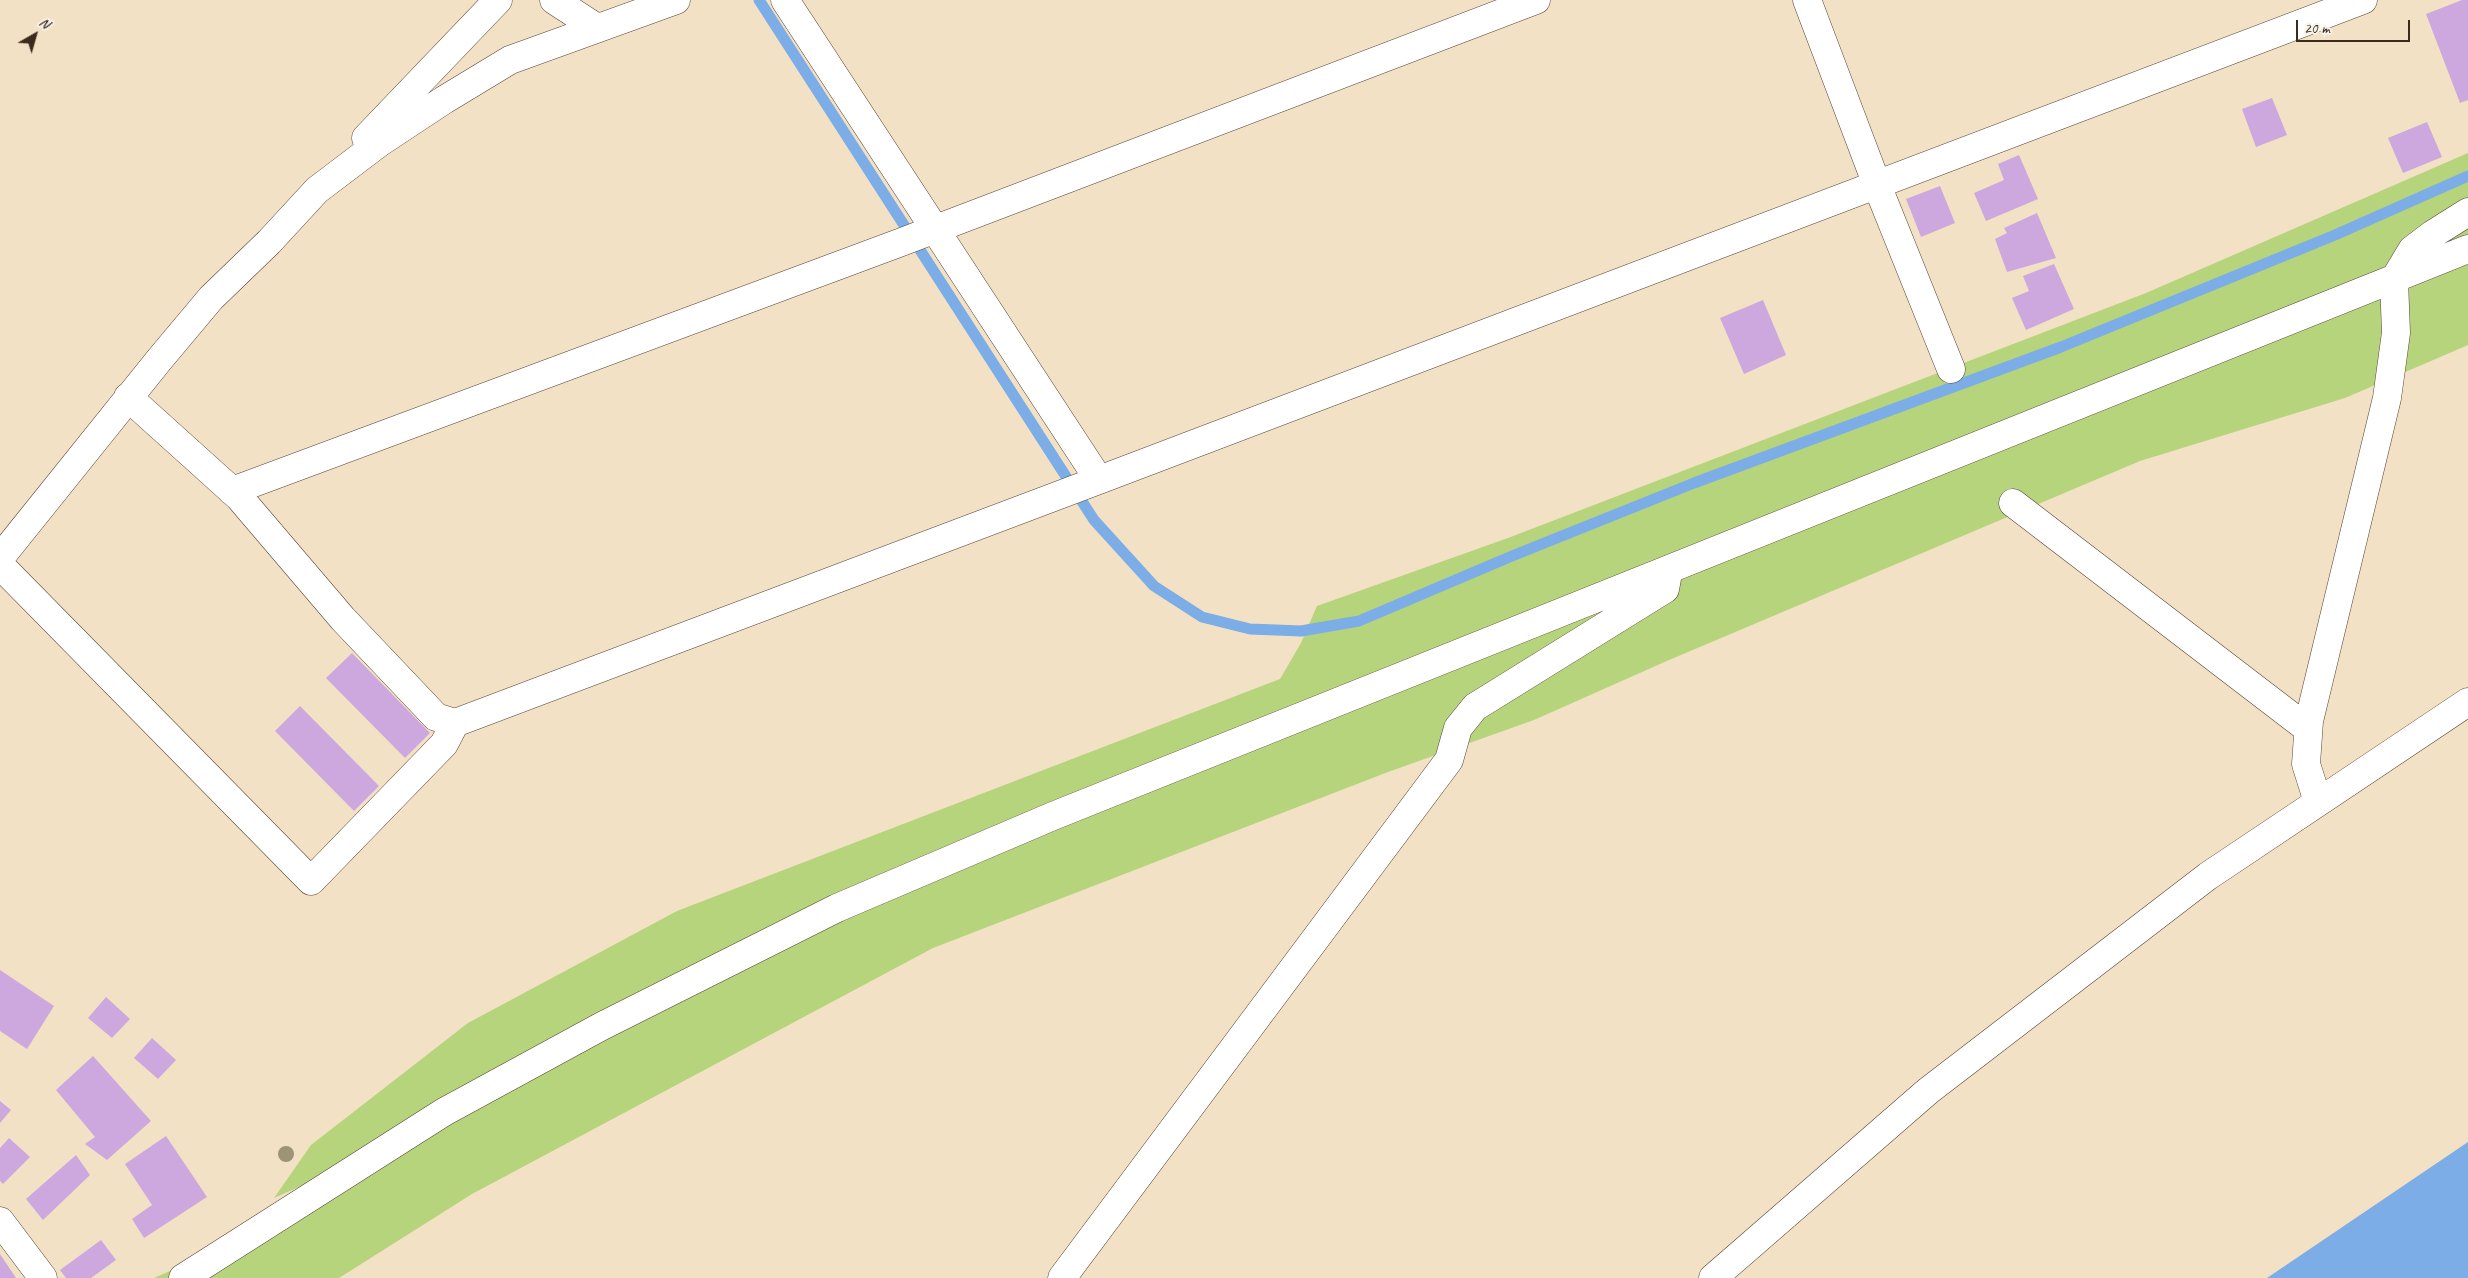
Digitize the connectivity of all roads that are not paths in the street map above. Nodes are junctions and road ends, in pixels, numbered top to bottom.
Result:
1 (498, 0) edge
2 (554, 0) edge
3 (676, 0) edge
4 (785, 0) edge
5 (1536, 0) edge
6 (1807, 0) edge
7 (2363, 0) edge
8 (597, 28) junction
9 (1877, 185) junction
10 (317, 190) junction
11 (2468, 212) edge
12 (935, 229) junction
13 (2468, 249) edge
14 (2394, 280) junction
15 (1951, 369) dead end
16 (128, 398) junction
17 (1099, 480) junction
18 (232, 491) junction
19 (2013, 503) dead end
20 (0, 558) edge
21 (0, 565) edge
22 (1668, 571) junction
23 (2468, 702) edge
24 (455, 723) junction
25 (2308, 729) junction
26 (2318, 802) junction
27 (0, 1221) edge
28 (43, 1278) edge
29 (183, 1278) edge
30 (1062, 1278) edge
31 (1713, 1278) edge

1 - 10 street
2 - 8 street
3 - 8 street
4 - 12 street
5 - 12 street
6 - 9 street
7 - 9 street
8 - 10 street
9 - 15 street
9 - 17 street
10 - 16 street
11 - 14 street
12 - 17 street
12 - 18 street
13 - 14 street
14 - 22 street
14 - 25 street
16 - 18 street
16 - 20 street
17 - 24 street
18 - 24 street
19 - 25 street
21 - 24 street
22 - 29 street
22 - 30 street
23 - 26 street
25 - 26 street
26 - 31 street
27 - 28 street

